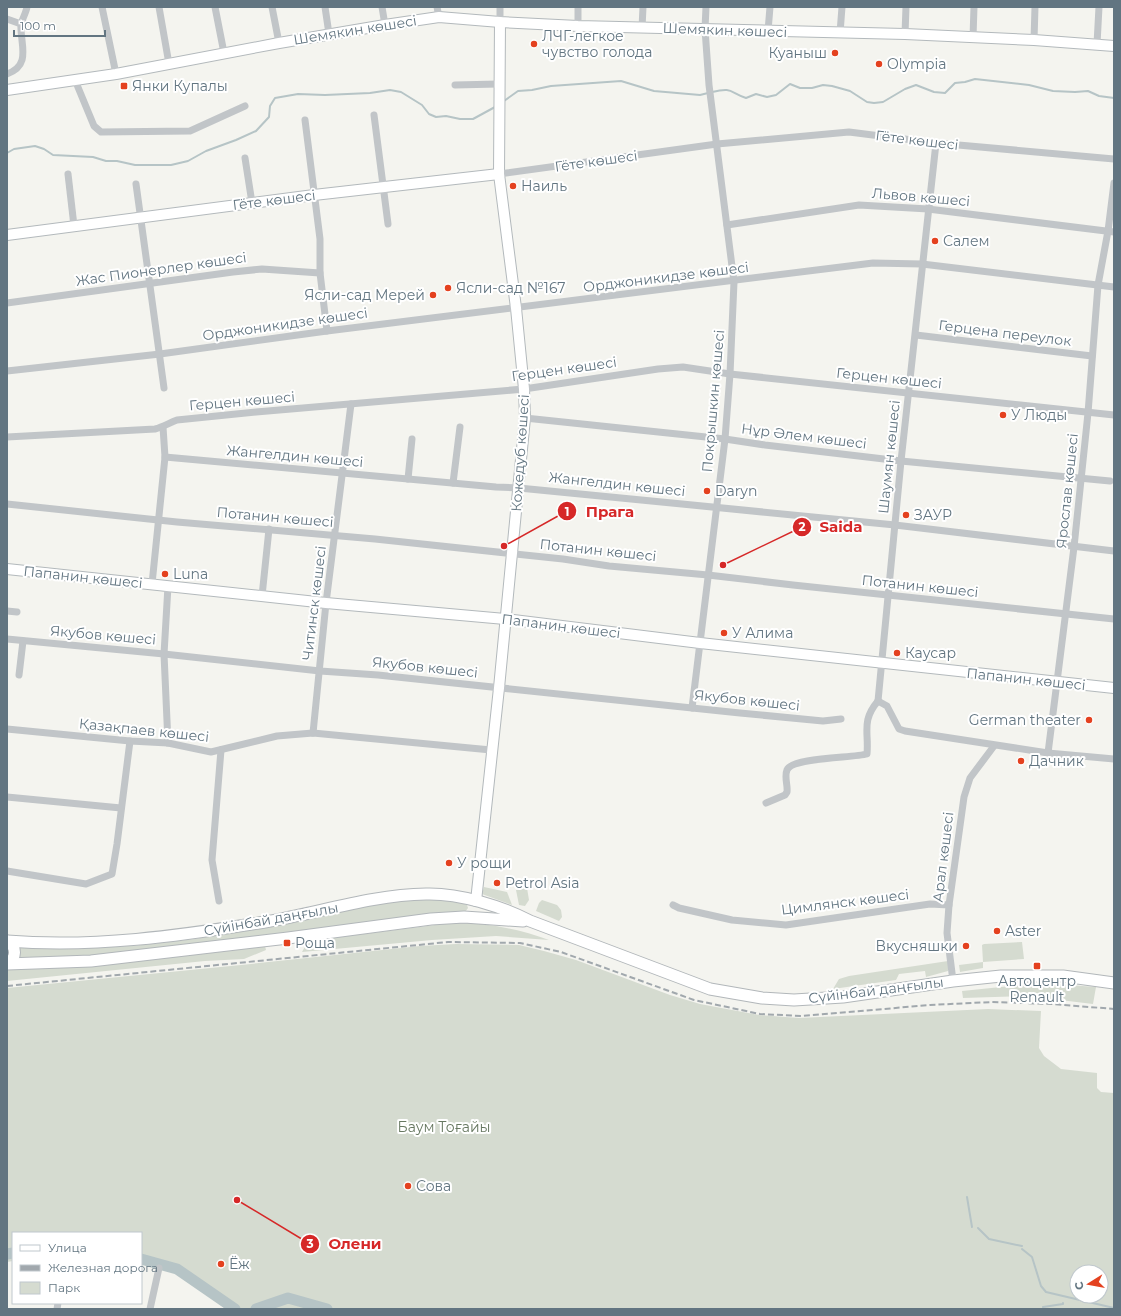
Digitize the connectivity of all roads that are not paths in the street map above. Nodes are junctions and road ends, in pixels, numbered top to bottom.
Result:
1 (27, 7) edge
2 (102, 7) edge
3 (159, 7) edge
4 (215, 7) edge
5 (272, 7) edge
6 (325, 7) edge
7 (382, 7) edge
8 (500, 7) edge
9 (578, 7) edge
10 (643, 7) edge
11 (706, 7) edge
12 (770, 7) edge
13 (842, 7) edge
14 (906, 7) edge
15 (974, 7) edge
16 (1035, 7) edge
17 (1099, 7) edge
18 (438, 12) edge
19 (7, 19) edge
20 (500, 22) junction
21 (21, 24) junction
22 (385, 25) junction
23 (578, 26) junction
24 (642, 28) junction
25 (705, 28) junction
26 (768, 31) junction
27 (840, 33) junction
28 (330, 34) junction
29 (905, 34) junction
30 (973, 37) junction
31 (1034, 40) junction
32 (279, 43) junction
33 (1098, 44) junction
34 (1114, 46) edge
35 (224, 53) junction
36 (169, 64) junction
37 (7, 74) edge
38 (116, 74) junction
39 (75, 80) junction
40 (498, 84) junction
41 (456, 85) dead end
42 (7, 90) edge
43 (245, 106) dead end
44 (374, 115) dead end
45 (305, 120) dead end
46 (936, 143) junction
47 (717, 144) junction
48 (245, 158) dead end
49 (1114, 159) edge
50 (68, 174) dead end
51 (499, 174) junction
52 (1114, 183) edge
53 (136, 184) dead end
54 (384, 187) junction
55 (314, 195) junction
56 (252, 203) junction
57 (928, 209) junction
58 (140, 218) junction
59 (388, 224) dead end
60 (727, 225) junction
61 (74, 226) junction
62 (7, 231) edge
63 (1111, 232) edge
64 (7, 235) edge
65 (922, 264) junction
66 (320, 274) junction
67 (734, 282) junction
68 (150, 284) junction
69 (1098, 285) junction
70 (1114, 287) edge
71 (7, 304) edge
72 (516, 308) junction
73 (327, 331) junction
74 (916, 335) junction
75 (160, 354) junction
76 (1092, 356) junction
77 (7, 371) edge
78 (730, 374) junction
79 (164, 388) dead end
80 (524, 389) junction
81 (909, 393) junction
82 (351, 404) junction
83 (1088, 412) junction
84 (1114, 415) edge
85 (525, 418) junction
86 (163, 427) junction
87 (460, 427) dead end
88 (7, 431) edge
89 (7, 436) edge
90 (18, 436) junction
91 (412, 438) dead end
92 (725, 438) junction
93 (165, 457) junction
94 (902, 461) junction
95 (343, 474) junction
96 (408, 479) junction
97 (1081, 479) junction
98 (1110, 482) dead end
99 (454, 483) junction
100 (519, 488) junction
101 (7, 504) edge
102 (716, 507) junction
103 (158, 520) junction
104 (895, 525) junction
105 (269, 529) junction
106 (335, 536) junction
107 (1074, 546) junction
108 (1114, 551) edge
109 (512, 554) junction
110 (7, 569) edge
111 (708, 575) junction
112 (152, 584) junction
113 (168, 586) junction
114 (888, 595) junction
115 (262, 596) junction
116 (326, 603) junction
117 (7, 611) edge
118 (17, 612) dead end
119 (1066, 614) junction
120 (505, 619) junction
121 (1114, 619) edge
122 (7, 639) edge
123 (23, 641) junction
124 (700, 643) junction
125 (164, 654) junction
126 (882, 663) junction
127 (320, 671) junction
128 (19, 675) dead end
129 (1057, 682) junction
130 (499, 688) junction
131 (1114, 688) edge
132 (878, 702) junction
133 (692, 708) junction
134 (840, 719) dead end
135 (7, 729) edge
136 (314, 733) junction
137 (130, 741) junction
138 (168, 743) junction
139 (994, 746) junction
140 (221, 750) junction
141 (492, 750) junction
142 (1048, 753) junction
143 (1114, 759) edge
144 (7, 798) edge
145 (766, 803) dead end
146 (121, 808) junction
147 (7, 870) edge
148 (219, 901) dead end
149 (476, 901) junction
150 (673, 905) dead end
151 (950, 905) junction
152 (530, 921) junction
153 (7, 941) edge
154 (7, 963) edge
155 (953, 981) junction
156 (1114, 983) edge
157 (159, 1268) dead end
158 (150, 1309) edge

1 - 21 street
2 - 38 street
3 - 36 street
4 - 35 street
5 - 32 street
6 - 28 street
7 - 22 street
8 - 20 street
9 - 23 street
10 - 24 street
11 - 25 street
12 - 26 street
13 - 27 street
14 - 29 street
15 - 30 street
16 - 31 street
17 - 33 street
18 - 20 main road, Шемякин көшесі
18 - 22 main road, Шемякин көшесі
19 - 21 street
20 - 23 main road, Шемякин көшесі
20 - 40 main road, Кожедуб көшесі
21 - 37 street
22 - 28 main road, Шемякин көшесі
23 - 24 main road, Шемякин көшесі
24 - 25 main road, Шемякин көшесі
25 - 26 main road, Шемякин көшесі
25 - 47 street, Покрышкин көшесі
26 - 27 main road, Шемякин көшесі
27 - 29 main road, Шемякин көшесі
28 - 32 main road, Шемякин көшесі
29 - 30 main road, Шемякин көшесі
30 - 31 main road, Шемякин көшесі
31 - 33 main road, Шемякин көшесі
32 - 35 main road, Шемякин көшесі
33 - 34 main road, Шемякин көшесі
35 - 36 main road, Шемякин көшесі
36 - 38 main road, Шемякин көшесі
38 - 39 main road, Шемякин көшесі
39 - 42 main road, Шемякин көшесі
39 - 43 street
40 - 41 street
40 - 51 main road, Кожедуб көшесі
44 - 54 street
45 - 55 street
46 - 47 street, Гёте көшесі
46 - 49 street, Гёте көшесі
46 - 57 street, Шаумян көшесі
47 - 51 street, Гёте көшесі
47 - 60 street, Покрышкин көшесі
48 - 56 street
50 - 61 street
51 - 54 main road, Гёте көшесі
51 - 72 main road, Кожедуб көшесі
52 - 63 street, Ярослав көшесі
53 - 58 street
54 - 55 main road, Гёте көшесі
54 - 59 street
55 - 56 main road, Гёте көшесі
55 - 66 street
56 - 58 main road, Гёте көшесі
57 - 60 street, Львов көшесі
57 - 63 street, Львов көшесі
57 - 65 street, Шаумян көшесі
58 - 61 main road, Гёте көшесі
58 - 68 street
60 - 67 street, Покрышкин көшесі
61 - 64 main road, Гёте көшесі
62 - 64 street
63 - 69 street, Ярослав көшесі
65 - 67 street, Орджоникидзе көшесі
65 - 69 street, Орджоникидзе көшесі
65 - 74 street, Шаумян көшесі
66 - 68 street, Жас Пионерлер көшесі
66 - 73 street
67 - 72 street, Орджоникидзе көшесі
67 - 78 street, Покрышкин көшесі
68 - 71 street, Жас Пионерлер көшесі
68 - 75 street
69 - 70 street, Орджоникидзе көшесі
69 - 76 street, Ярослав көшесі
72 - 73 street, Орджоникидзе көшесі
72 - 80 main road, Кожедуб көшесі
73 - 75 street, Орджоникидзе көшесі
74 - 76 street, Герцена переулок
74 - 81 street, Шаумян көшесі
75 - 77 street, Орджоникидзе көшесі
75 - 79 street
76 - 83 street, Ярослав көшесі
78 - 80 street, Герцен көшесі
78 - 81 street, Герцен көшесі
78 - 92 street, Покрышкин көшесі
80 - 82 street, Герцен көшесі
80 - 85 main road, Кожедуб көшесі
81 - 83 street, Герцен көшесі
81 - 94 street, Шаумян көшесі
82 - 86 street, Герцен көшесі
82 - 95 street, Читинск көшесі
83 - 84 street, Герцен көшесі
83 - 97 street, Ярослав көшесі
85 - 92 street, Нұр Әлем көшесі
85 - 100 main road, Кожедуб көшесі
86 - 90 street, Герцен көшесі
86 - 93 street
87 - 99 street
88 - 90 street
89 - 90 street, Герцен көшесі
91 - 96 street
92 - 94 street, Нұр Әлем көшесі
92 - 102 street, Покрышкин көшесі
93 - 95 street, Жангелдин көшесі
93 - 103 street
94 - 97 street, Нұр Әлем көшесі
94 - 104 street, Шаумян көшесі
95 - 96 street, Жангелдин көшесі
95 - 106 street, Читинск көшесі
96 - 99 street, Жангелдин көшесі
97 - 98 street, Нұр Әлем көшесі
97 - 107 street, Ярослав көшесі
99 - 100 street, Жангелдин көшесі
100 - 102 street, Жангелдин көшесі
100 - 109 main road, Кожедуб көшесі
101 - 103 street, Потанин көшесі
102 - 104 street, Жангелдин көшесі
102 - 111 street, Покрышкин көшесі
103 - 105 street, Потанин көшесі
103 - 112 street
104 - 107 street, Жангелдин көшесі
104 - 114 street, Шаумян көшесі
105 - 106 street, Потанин көшесі
105 - 115 street
106 - 109 street, Потанин көшесі
106 - 116 street, Читинск көшесі
107 - 108 street, Жангелдин көшесі
107 - 119 street, Ярослав көшесі
109 - 111 street, Потанин көшесі
109 - 120 main road, Кожедуб көшесі
110 - 112 main road, Папанин көшесі
111 - 114 street, Потанин көшесі
111 - 124 street, Покрышкин көшесі
112 - 113 main road, Папанин көшесі
113 - 115 main road, Папанин көшесі
113 - 125 street
114 - 119 street, Потанин көшесі
114 - 126 street, Шаумян көшесі
115 - 116 main road, Папанин көшесі
116 - 120 main road, Папанин көшесі
116 - 127 street, Читинск көшесі
117 - 118 street
119 - 121 street, Потанин көшесі
119 - 129 street, Ярослав көшесі
120 - 124 main road, Папанин көшесі
120 - 130 main road, Кожедуб көшесі
122 - 123 street, Якубов көшесі
123 - 125 street, Якубов көшесі
123 - 128 street
124 - 126 main road, Папанин көшесі
124 - 133 street, Покрышкин көшесі
125 - 127 street, Якубов көшесі
125 - 138 street
126 - 129 main road, Папанин көшесі
126 - 132 street, Шаумян көшесі
127 - 130 street, Якубов көшесі
127 - 136 street, Читинск көшесі
129 - 131 main road, Папанин көшесі
129 - 142 street, Ярослав көшесі
130 - 133 street, Якубов көшесі
130 - 141 main road, Кожедуб көшесі
132 - 139 street
132 - 145 street
133 - 134 street, Якубов көшесі
135 - 137 street, Қазақпаев көшесі
136 - 140 street, Қазақпаев көшесі
136 - 141 street, Қазақпаев көшесі
137 - 138 street, Қазақпаев көшесі
137 - 146 street
138 - 140 street, Қазақпаев көшесі
139 - 142 street
139 - 151 street, Арал көшесі
140 - 148 street
141 - 149 main road, Кожедуб көшесі
142 - 143 street
144 - 146 street
146 - 147 street
149 - 152 main road, Сүйінбай даңғылы
149 - 153 main road, Сүйінбай даңғылы
150 - 151 street, Цимлянск көшесі
151 - 155 street, Арал көшесі
152 - 154 main road, Сүйінбай даңғылы
152 - 155 main road, Сүйінбай даңғылы
153 - 154 main road
155 - 156 main road, Сүйінбай даңғылы
157 - 158 street

